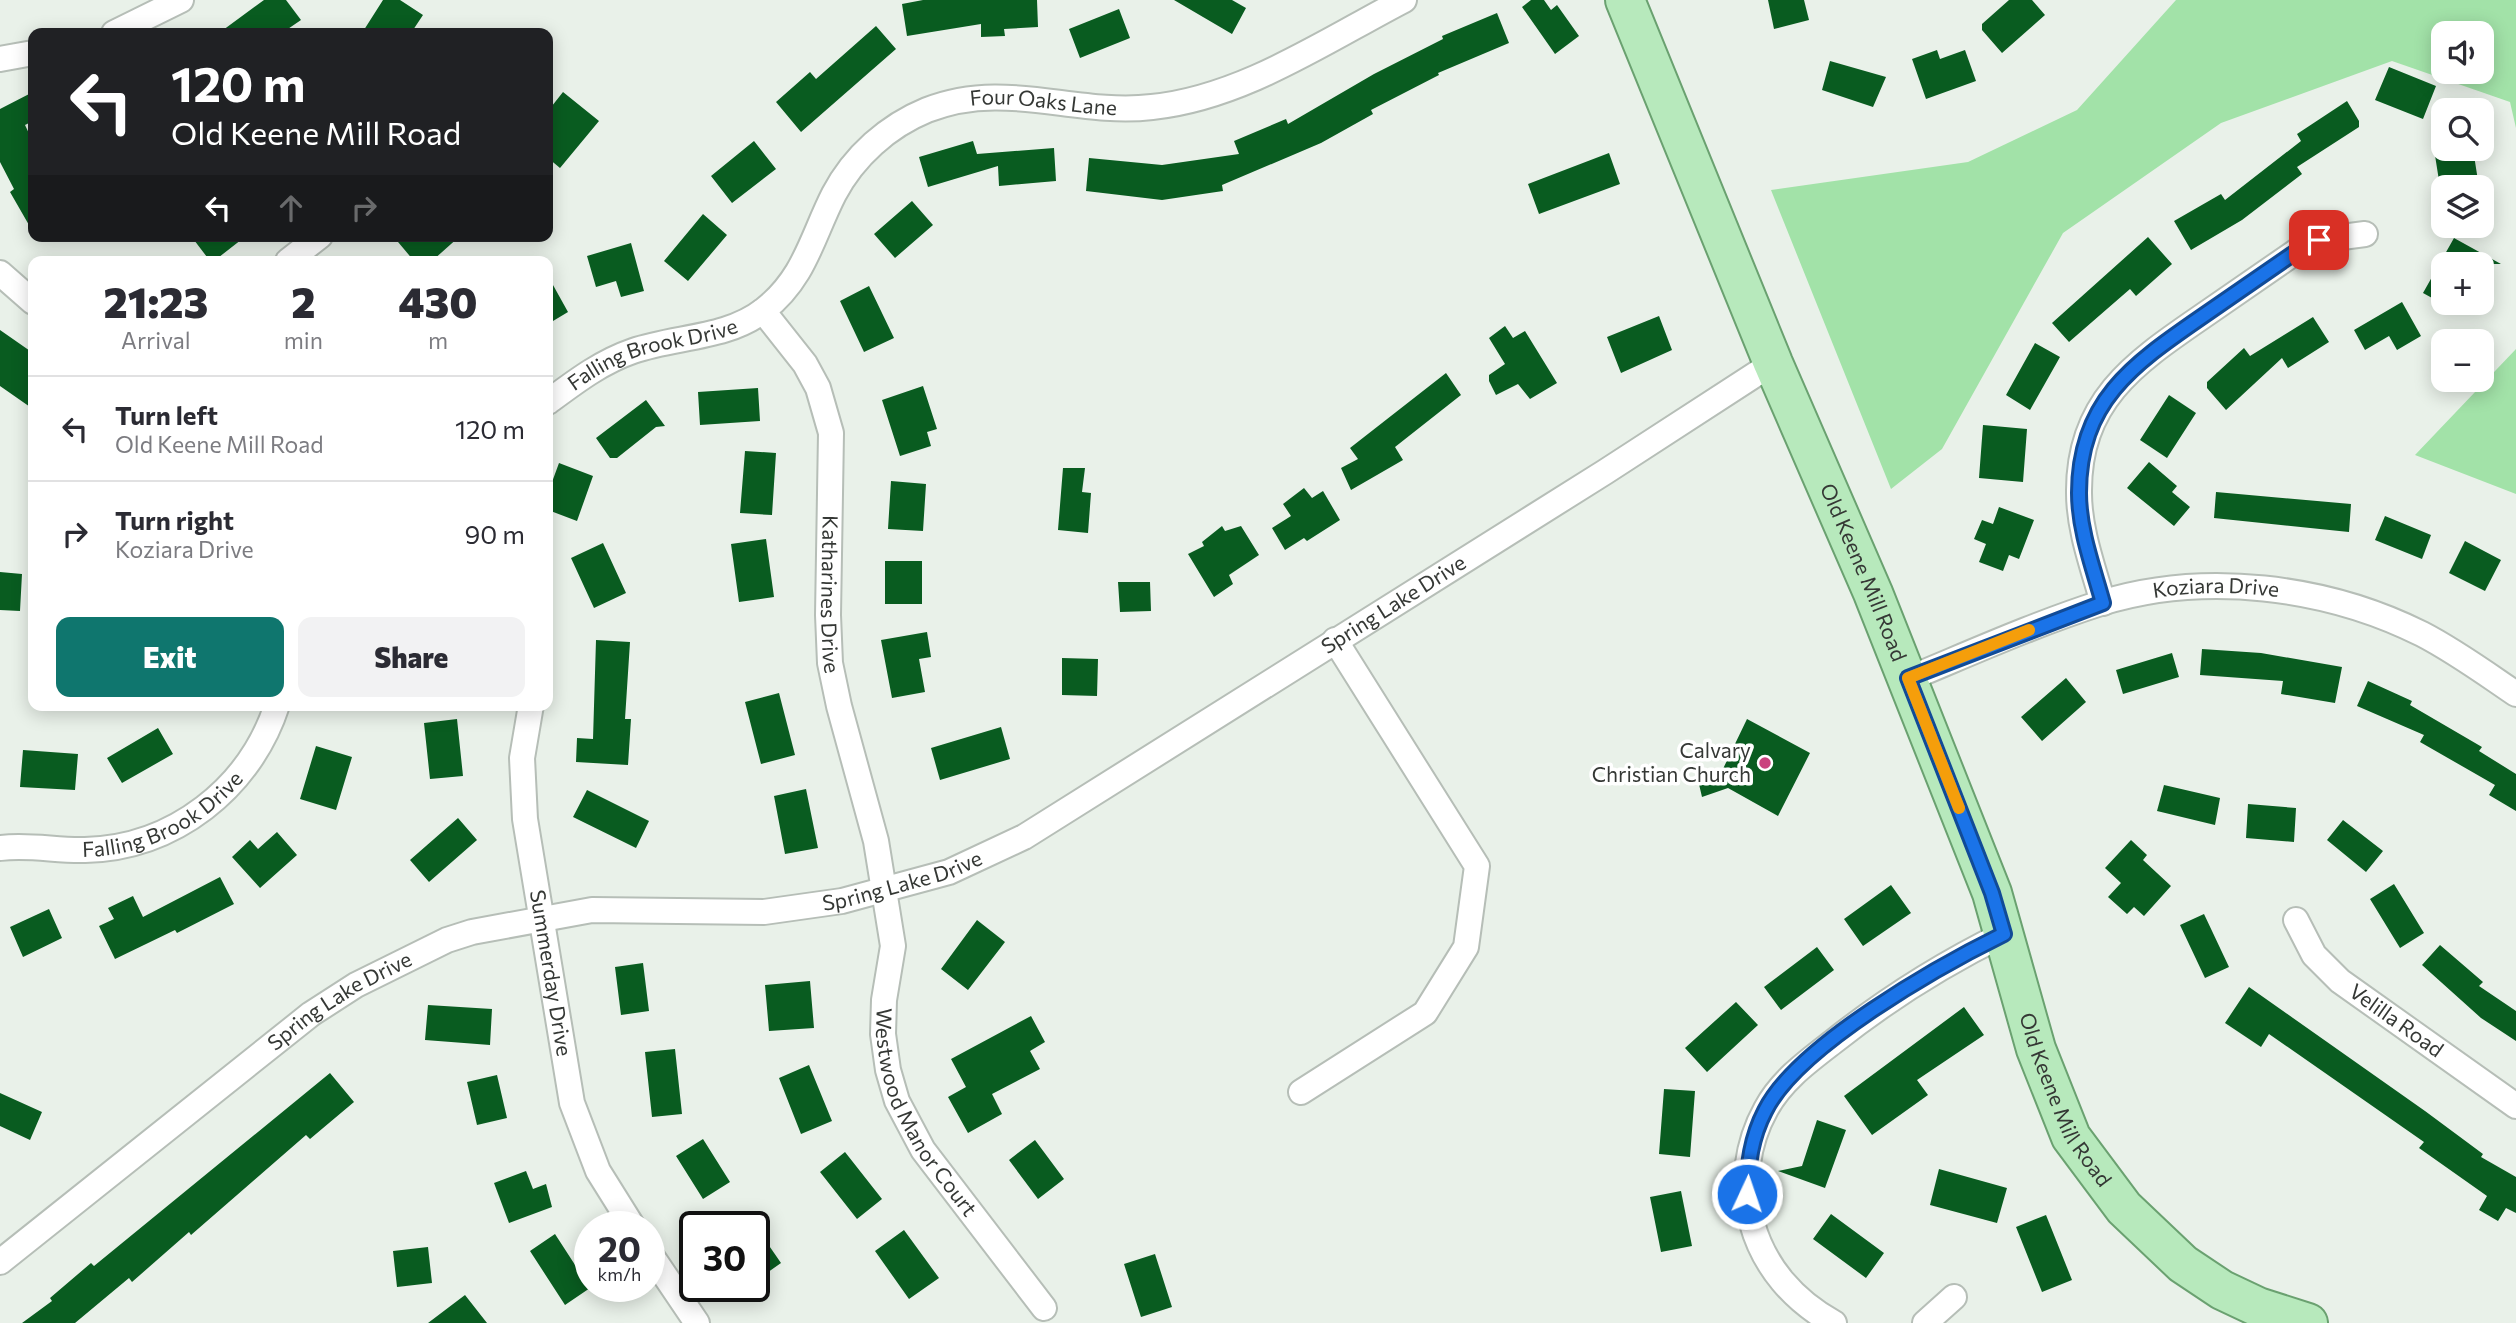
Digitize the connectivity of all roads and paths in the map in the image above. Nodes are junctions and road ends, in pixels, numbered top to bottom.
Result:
1 (181, 0) edge
2 (1404, 0) edge
3 (1625, 0) edge
4 (124, 28) edge
5 (28, 53) edge
6 (0, 59) edge
7 (2365, 234) dead end
8 (312, 242) edge
9 (294, 256) edge
10 (0, 273) edge
11 (28, 298) edge
12 (763, 311) junction
13 (1773, 363) junction
14 (553, 398) edge
15 (2103, 603) junction
16 (1335, 640) junction
17 (1908, 678) junction
18 (2516, 694) edge
19 (275, 711) edge
20 (530, 711) edge
21 (0, 848) edge
22 (884, 890) junction
23 (541, 919) junction
24 (2296, 920) dead end
25 (2004, 934) junction
26 (1301, 1092) dead end
27 (2516, 1106) edge
28 (623, 1211) edge
29 (0, 1262) edge
30 (665, 1276) edge
31 (1954, 1297) dead end
32 (1044, 1308) dead end
33 (697, 1323) edge
34 (1834, 1323) edge
35 (1925, 1323) edge
36 (2308, 1323) edge

1 - 4 street
2 - 12 street, Four Oaks Lane
3 - 13 main road, Old Keene Mill Road
5 - 6 street
7 - 15 street
8 - 9 street
10 - 11 street
12 - 14 street, Falling Brook Drive
12 - 22 street, Katharines Drive
13 - 16 street, Spring Lake Drive
13 - 17 main road, Old Keene Mill Road
15 - 17 street, Koziara Drive
15 - 18 street, Koziara Drive
16 - 22 street, Spring Lake Drive
16 - 26 street
17 - 25 main road, Old Keene Mill Road
19 - 21 street, Falling Brook Drive
20 - 23 street, Summerday Drive
22 - 23 street, Spring Lake Drive
22 - 32 street, Westwood Manor Court
23 - 28 street, Summerday Drive
23 - 29 street, Spring Lake Drive
24 - 27 street, Velilla Road
25 - 34 street
25 - 36 main road, Old Keene Mill Road
30 - 33 street
31 - 35 street

